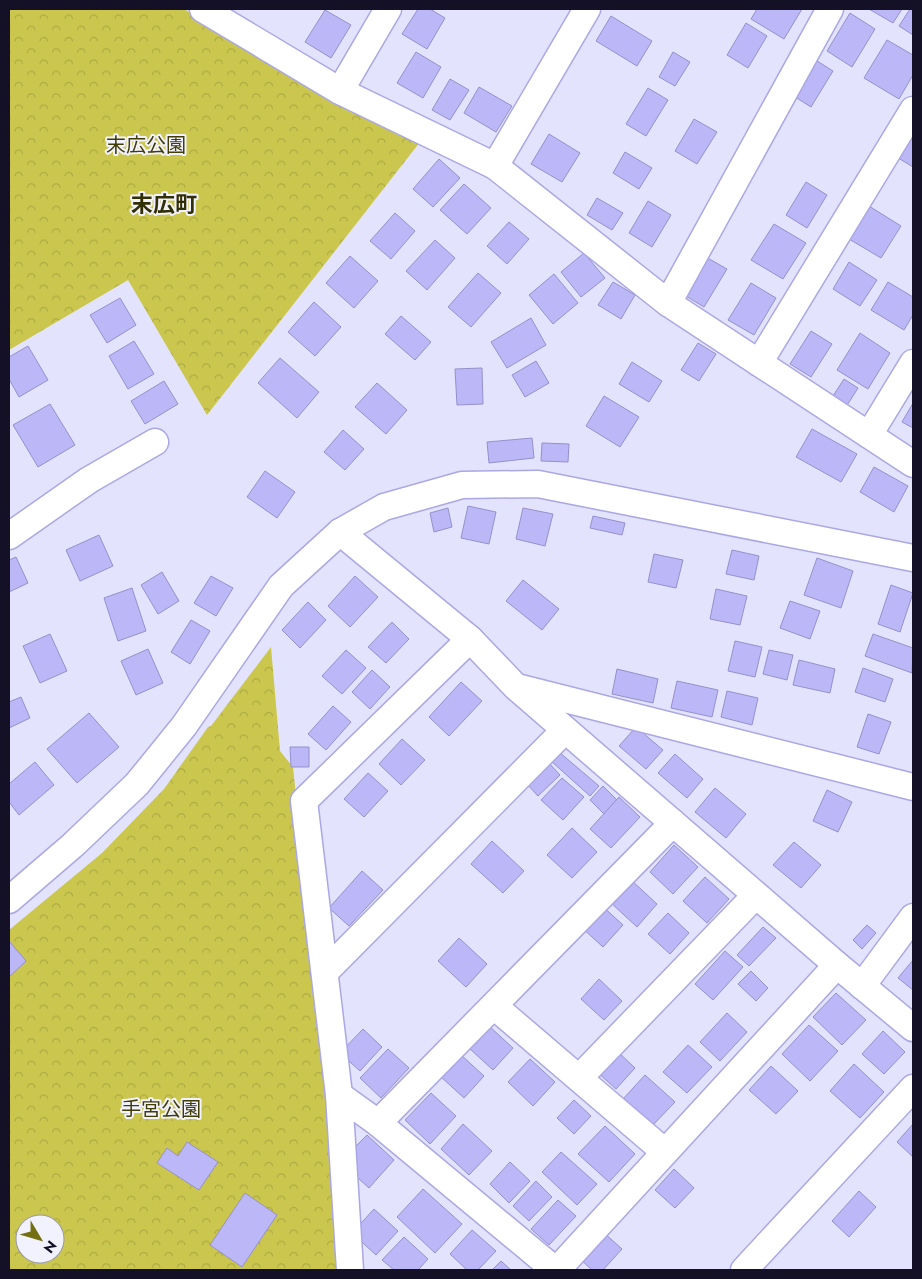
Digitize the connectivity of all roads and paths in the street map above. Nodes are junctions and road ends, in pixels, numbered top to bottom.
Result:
1 (203, 9) edge
2 (388, 9) edge
3 (587, 9) edge
4 (830, 9) edge
5 (340, 91) junction
6 (913, 110) edge
7 (495, 166) junction
8 (668, 303) junction
9 (759, 363) junction
10 (913, 363) edge
11 (869, 435) junction
12 (155, 442) dead end
13 (913, 464) edge
14 (340, 532) junction
15 (9, 536) edge
16 (913, 558) edge
17 (470, 639) junction
18 (516, 687) junction
19 (565, 730) junction
20 (913, 787) edge
21 (673, 824) junction
22 (756, 895) junction
23 (9, 900) edge
24 (913, 917) edge
25 (837, 965) junction
26 (326, 971) junction
27 (862, 986) junction
28 (494, 1006) junction
29 (913, 1028) edge
30 (579, 1078) junction
31 (913, 1088) edge
32 (339, 1095) junction
33 (378, 1123) junction
34 (665, 1152) junction
35 (350, 1270) edge
36 (556, 1270) edge
37 (744, 1270) edge

1 - 5 street
2 - 5 street
3 - 7 street
4 - 8 street
5 - 7 street
6 - 9 street
7 - 8 street
8 - 9 street
9 - 11 street
10 - 11 street
11 - 13 street
12 - 15 street
14 - 16 street
14 - 17 street
14 - 23 street
17 - 18 street
17 - 26 street
18 - 19 street
18 - 20 street
19 - 21 street
19 - 26 street
21 - 22 street
21 - 28 street
22 - 25 street
22 - 30 street
24 - 27 street
25 - 27 street
25 - 34 street
26 - 32 street
27 - 29 street
28 - 30 street
28 - 33 street
30 - 34 street
31 - 37 street
32 - 33 street
32 - 35 street
33 - 36 street
34 - 36 street

